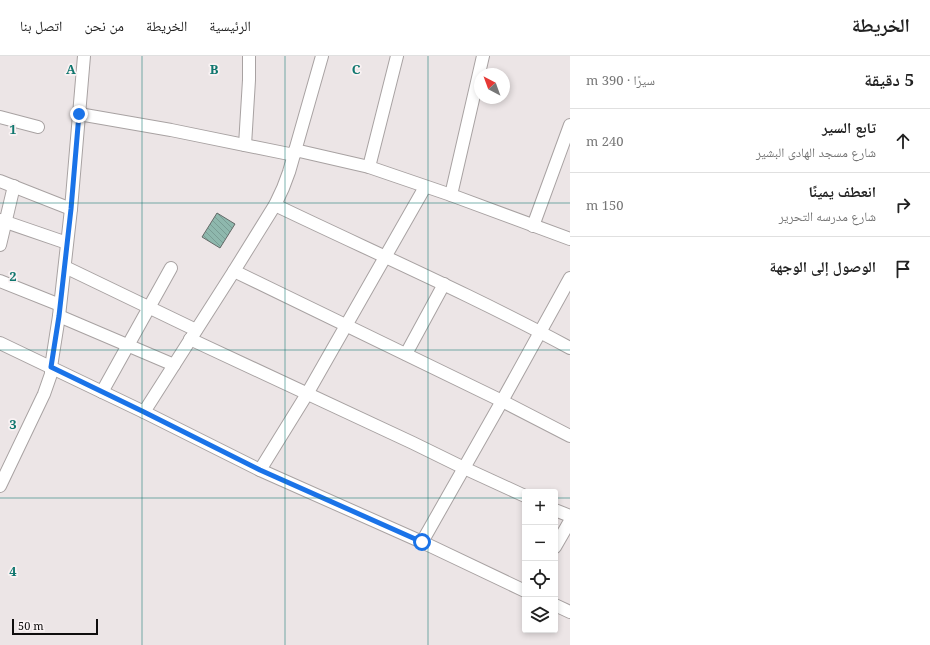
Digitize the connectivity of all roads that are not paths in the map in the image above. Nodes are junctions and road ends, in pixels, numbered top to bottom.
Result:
1 (84, 56) edge
2 (249, 56) edge
3 (322, 56) edge
4 (397, 56) edge
5 (483, 56) edge
6 (79, 114) junction
7 (0, 117) edge
8 (570, 125) edge
9 (38, 127) dead end
10 (245, 145) junction
11 (295, 153) junction
12 (369, 167) junction
13 (0, 181) edge
14 (14, 186) junction
15 (425, 186) junction
16 (451, 195) junction
17 (274, 205) junction
18 (71, 209) junction
19 (3, 221) edge
20 (533, 226) junction
21 (570, 239) edge
22 (67, 243) junction
23 (0, 245) edge
24 (385, 257) junction
25 (65, 267) junction
26 (171, 268) dead end
27 (234, 271) junction
28 (570, 278) edge
29 (0, 281) edge
30 (444, 284) junction
31 (149, 308) junction
32 (60, 311) junction
33 (346, 325) junction
34 (540, 331) junction
35 (193, 335) junction
36 (0, 343) edge
37 (128, 345) junction
38 (570, 348) edge
39 (406, 354) junction
40 (174, 365) junction
41 (51, 367) junction
42 (102, 392) junction
43 (307, 394) junction
44 (502, 401) junction
45 (144, 412) junction
46 (570, 436) edge
47 (464, 468) junction
48 (260, 470) junction
49 (0, 486) edge
50 (522, 495) edge
51 (558, 511) edge
52 (570, 516) edge
53 (570, 521) edge
54 (422, 542) junction
55 (558, 542) edge
56 (522, 589) edge
57 (558, 606) edge
58 (570, 612) edge

1 - 6 street
2 - 10 street
3 - 11 street
4 - 12 street
5 - 16 street
6 - 10 street
6 - 18 street
7 - 9 street
8 - 20 street
10 - 11 street
11 - 12 street
11 - 17 street
12 - 15 street
13 - 14 street
14 - 18 street
14 - 19 street
15 - 16 street
15 - 24 street
16 - 20 street
17 - 24 street
17 - 27 street
18 - 22 street
19 - 22 street
19 - 23 street
20 - 21 street
22 - 25 street
24 - 30 street
24 - 33 street
25 - 31 street
25 - 32 street
26 - 31 street
27 - 33 street
27 - 35 street
28 - 34 street
29 - 32 street
30 - 34 street
30 - 39 street
31 - 35 street
31 - 37 street
32 - 37 street
32 - 41 street
33 - 39 street
33 - 43 street
34 - 38 street
34 - 44 street
35 - 40 street
35 - 43 street
36 - 41 street
37 - 40 street
37 - 42 street
39 - 44 street
40 - 45 street
41 - 42 street
41 - 49 street
42 - 45 street
43 - 47 street
43 - 48 street
44 - 46 street
44 - 47 street
45 - 48 street
47 - 50 street
47 - 54 street
48 - 54 street
51 - 52 street
53 - 55 street
54 - 56 street
57 - 58 street

